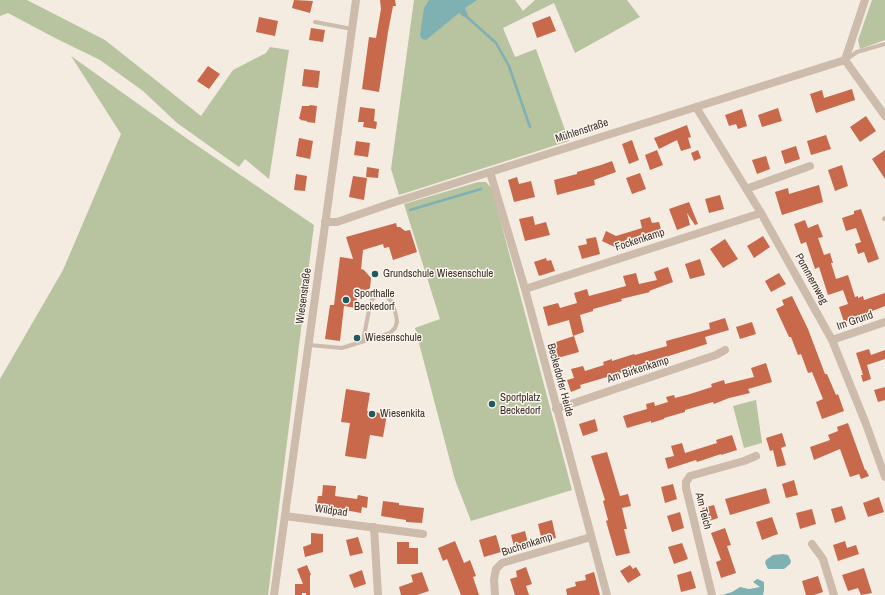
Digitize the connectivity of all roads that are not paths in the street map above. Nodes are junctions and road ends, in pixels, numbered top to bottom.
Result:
1 (356, 0) edge
2 (865, 0) edge
3 (315, 22) dead end
4 (352, 29) junction
5 (885, 44) edge
6 (845, 60) junction
7 (696, 107) junction
8 (885, 116) edge
9 (810, 166) dead end
10 (490, 172) junction
11 (746, 189) junction
12 (761, 213) junction
13 (325, 222) junction
14 (525, 289) junction
15 (885, 322) edge
16 (832, 340) junction
17 (363, 341) junction
18 (309, 345) junction
19 (725, 350) dead end
20 (556, 409) junction
21 (756, 456) dead end
22 (885, 475) edge
23 (285, 516) junction
24 (374, 527) junction
25 (423, 534) dead end
26 (591, 537) junction
27 (812, 544) dead end
28 (274, 595) edge
29 (378, 595) edge
30 (495, 595) edge
31 (607, 595) edge
32 (712, 595) edge
33 (834, 595) edge

1 - 4 street, Wiesenstraße
2 - 6 street
3 - 4 lane
4 - 13 street, Wiesenstraße
5 - 6 lane
6 - 7 street, Mühlenstraße
6 - 8 street
7 - 10 street, Mühlenstraße
7 - 11 street, Pommernweg
9 - 11 street
10 - 13 street, Mühlenstraße
10 - 14 street, Beckedorfer Heide
11 - 12 street, Pommernweg
12 - 14 street, Fockenkamp
12 - 16 street, Pommernweg
13 - 18 street, Wiesenstraße
14 - 20 street, Beckedorfer Heide
15 - 16 street, Im Grund
16 - 22 street, Pommernweg
17 - 17 lane
17 - 18 lane
18 - 23 street, Wiesenstraße
19 - 20 street, Am Birkenkamp
20 - 26 street, Beckedorfer Heide
21 - 32 street, Am Teich
23 - 24 street, Wildpad
23 - 28 street, Wiesenstraße
24 - 25 street, Wildpad
24 - 29 street
26 - 30 street, Buchenkamp
26 - 31 street, Beckedorfer Heide
27 - 33 street

